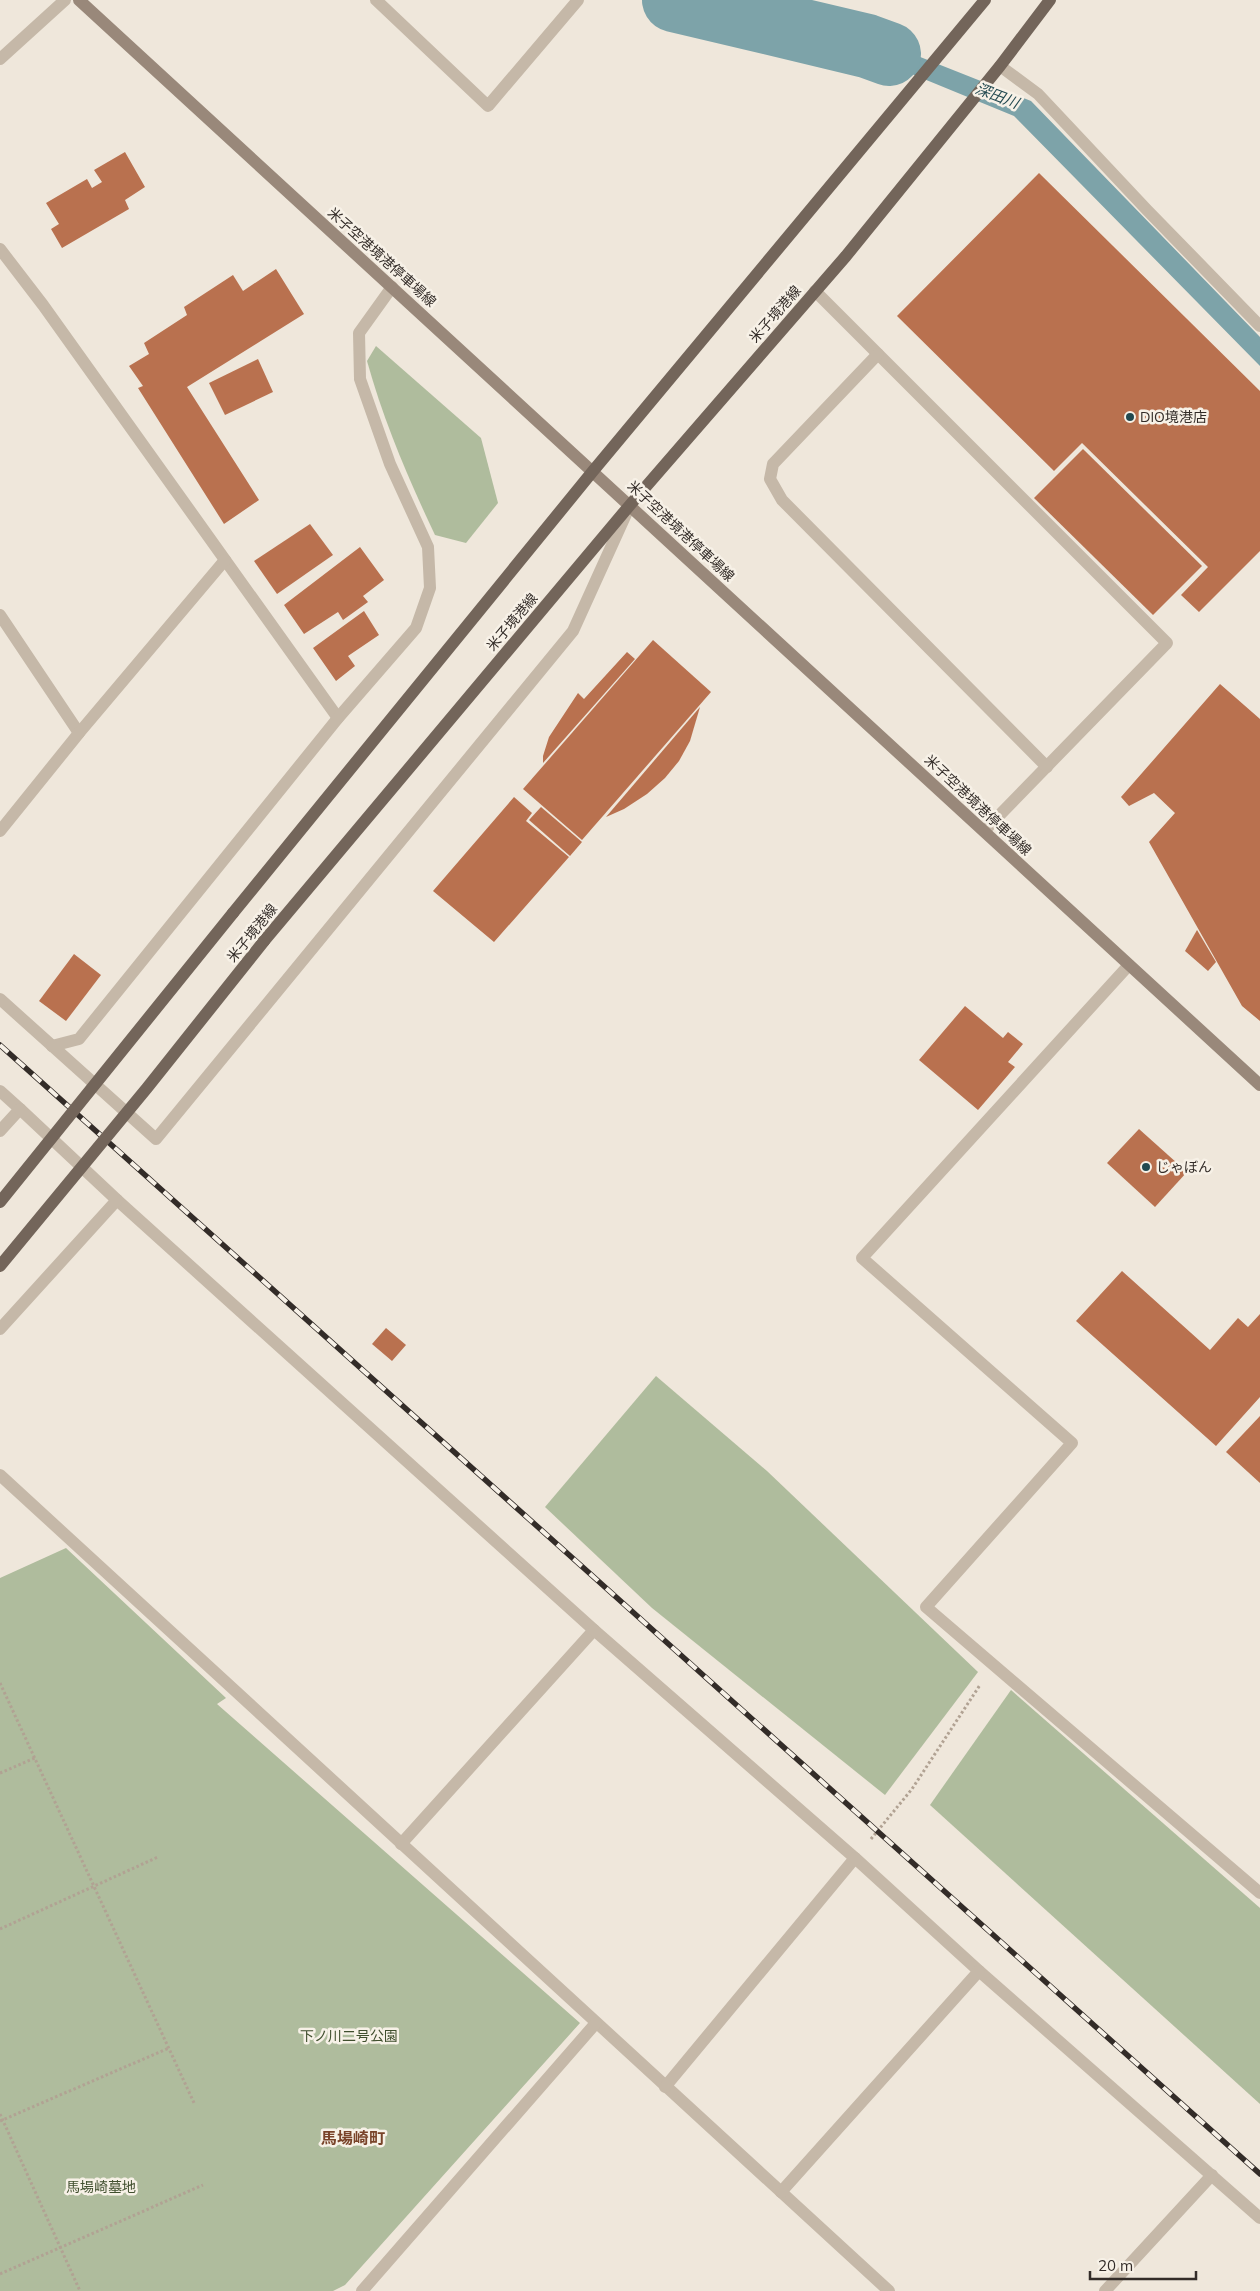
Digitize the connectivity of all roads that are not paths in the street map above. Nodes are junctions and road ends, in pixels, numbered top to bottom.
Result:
1 (65, 0) edge
2 (79, 0) edge
3 (376, 0) edge
4 (578, 0) edge
5 (985, 0) edge
6 (1050, 0) edge
7 (0, 60) edge
8 (1000, 66) junction
9 (0, 250) edge
10 (392, 287) junction
11 (815, 291) junction
12 (1260, 326) edge
13 (878, 354) junction
14 (593, 471) junction
15 (630, 505) junction
16 (225, 560) junction
17 (0, 615) edge
18 (338, 718) junction
19 (79, 733) junction
20 (1047, 767) junction
21 (0, 831) edge
22 (984, 831) junction
23 (1129, 965) junction
24 (0, 999) edge
25 (52, 1046) junction
26 (1260, 1086) edge
27 (0, 1091) edge
28 (20, 1109) junction
29 (0, 1132) edge
30 (116, 1200) junction
31 (0, 1202) edge
32 (0, 1266) edge
33 (0, 1329) edge
34 (0, 1475) edge
35 (594, 1630) junction
36 (401, 1844) junction
37 (855, 1858) junction
38 (1260, 1894) edge
39 (979, 1971) junction
40 (596, 2023) junction
41 (665, 2087) junction
42 (1212, 2175) junction
43 (780, 2192) junction
44 (1260, 2218) edge
45 (362, 2291) edge
46 (889, 2291) edge
47 (1105, 2291) edge

1 - 7 street
2 - 10 main road, 米子空港境港停車場線
3 - 4 street
5 - 14 main road, 米子境港線
6 - 8 main road, 米子境港線
8 - 11 main road, 米子境港線
8 - 12 street
9 - 16 street
10 - 14 main road, 米子空港境港停車場線
10 - 18 street
11 - 13 street
11 - 15 main road, 米子境港線
13 - 20 street
13 - 20 street
14 - 15 main road, 米子空港境港停車場線
14 - 31 main road, 米子境港線, bridge
15 - 22 main road, 米子空港境港停車場線
15 - 25 street
15 - 32 main road, 米子境港線, bridge
16 - 18 street
16 - 19 street
17 - 19 street
18 - 25 street
19 - 21 street
20 - 22 street
22 - 23 main road, 米子空港境港停車場線
23 - 26 main road, 米子空港境港停車場線
23 - 38 street
24 - 25 street
27 - 28 street
28 - 29 street
28 - 30 street
30 - 33 street
30 - 35 street
34 - 36 street
35 - 36 street
35 - 37 street
36 - 40 street
37 - 39 street
37 - 41 street
39 - 42 street
39 - 43 street
40 - 41 street
40 - 45 street
41 - 43 street
42 - 44 street
42 - 47 street
43 - 46 street

